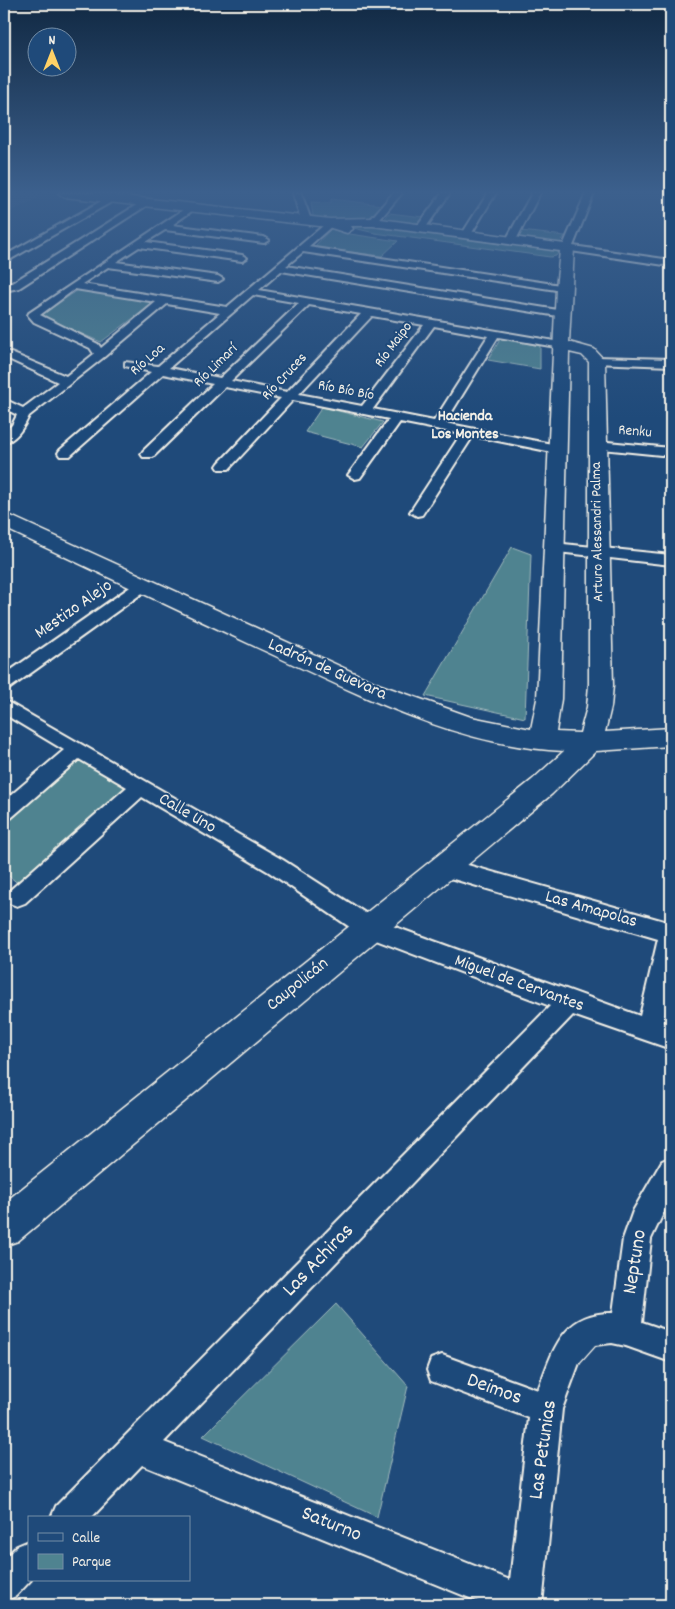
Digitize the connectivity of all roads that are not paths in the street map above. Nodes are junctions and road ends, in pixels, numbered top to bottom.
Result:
1 (43, 268) edge
2 (101, 268) edge
3 (137, 268) edge
4 (280, 268) joint
5 (434, 268) edge
6 (563, 268) edge
7 (218, 279) dead end
8 (73, 286) junction
9 (4, 288) edge
10 (563, 288) junction
11 (253, 292) junction
12 (165, 300) junction
13 (307, 301) junction
14 (230, 311) junction
15 (369, 312) junction
16 (564, 314) junction
17 (432, 322) junction
18 (495, 333) junction
19 (562, 345) junction
20 (4, 353) edge
21 (100, 355) junction
22 (596, 361) junction
23 (671, 363) edge
24 (128, 364) dead end
25 (160, 370) junction
26 (67, 381) junction
27 (222, 383) junction
28 (289, 396) junction
29 (4, 403) edge
30 (364, 412) junction
31 (24, 414) junction
32 (396, 418) junction
33 (437, 426) junction
34 (468, 432) junction
35 (4, 439) edge
36 (597, 445) junction
37 (556, 449) junction
38 (671, 452) edge
39 (65, 453) dead end
40 (148, 454) dead end
41 (224, 466) dead end
42 (355, 474) dead end
43 (417, 512) dead end
44 (4, 520) edge
45 (554, 548) junction
46 (599, 552) junction
47 (671, 560) edge
48 (142, 586) junction
49 (4, 662) edge
50 (21, 672) junction
51 (4, 684) edge
52 (4, 706) edge
53 (515, 735) junction
54 (671, 738) edge
55 (541, 740) junction
56 (590, 742) junction
57 (78, 749) junction
58 (140, 786) junction
59 (542, 787) junction
60 (4, 812) edge
61 (443, 867) junction
62 (17, 897) dead end
63 (368, 928) junction
64 (569, 1003) junction
65 (649, 1031) junction
66 (671, 1038) edge
67 (671, 1170) edge
68 (4, 1226) edge
69 (626, 1332) junction
70 (671, 1347) edge
71 (442, 1370) dead end
72 (546, 1409) junction
73 (137, 1447) junction
74 (70, 1516) edge
75 (28, 1559) edge
76 (4, 1584) edge
77 (525, 1604) edge

1 - 9 street
2 - 8 street
3 - 7 street
4 - 11 street, Río Loa
4 - 16 street
5 - 10 street
6 - 10 street
8 - 12 street
8 - 21 street
10 - 16 street
11 - 13 street
11 - 14 street, Río Loa
12 - 14 street
12 - 21 street
13 - 15 street
13 - 27 street, Río Limarí
14 - 25 street, Río Loa
15 - 17 street
15 - 28 street, Río Cruces
16 - 19 street
17 - 18 street
17 - 30 street, Río Maipo
18 - 19 street
18 - 33 street
19 - 22 street
19 - 37 street
20 - 26 street
21 - 26 street
22 - 23 street
22 - 36 street, Arturo Alessandri Palma
24 - 25 street, Río Bío Bío
25 - 27 street, Río Bío Bío
25 - 39 street, Río Loa
26 - 31 street
27 - 28 street, Río Bío Bío
27 - 40 street, Río Limarí
28 - 30 street, Río Bío Bío
28 - 41 street, Río Cruces
29 - 31 street
30 - 32 street, Río Bío Bío
31 - 35 street
32 - 33 street, Río Bío Bío
32 - 42 street
33 - 34 street, Río Bío Bío
34 - 37 street, Río Bío Bío
34 - 43 street
36 - 38 street, Renku
36 - 46 street, Arturo Alessandri Palma
37 - 45 street
44 - 48 street, Ladrón de Guevara
45 - 46 street
45 - 55 street
46 - 47 street
46 - 56 street, Arturo Alessandri Palma
48 - 50 street, Mestizo Alejo
48 - 53 street, Ladrón de Guevara
49 - 50 street
50 - 51 street, Mestizo Alejo
52 - 57 street, Calle Uno
53 - 55 street, Ladrón de Guevara
53 - 59 street
54 - 56 street, Ladrón de Guevara
55 - 56 street, Ladrón de Guevara
56 - 59 street, Caupolicán
57 - 58 street, Calle Uno
57 - 60 street
58 - 62 street
58 - 63 street, Calle Uno
59 - 61 street, Caupolicán
61 - 63 street, Caupolicán
61 - 65 street, Las Amapolas
63 - 64 street, Miguel de Cervantes
63 - 68 street, Caupolicán
64 - 65 street, Miguel de Cervantes
64 - 73 street, Las Achiras
65 - 66 street, Miguel de Cervantes
67 - 69 street, Neptuno
69 - 70 street, Las Petunias
69 - 72 street, Las Petunias
71 - 72 street, Deimos
72 - 77 street, Las Petunias
73 - 74 street, Las Achiras
73 - 77 street, Saturno
75 - 76 street

